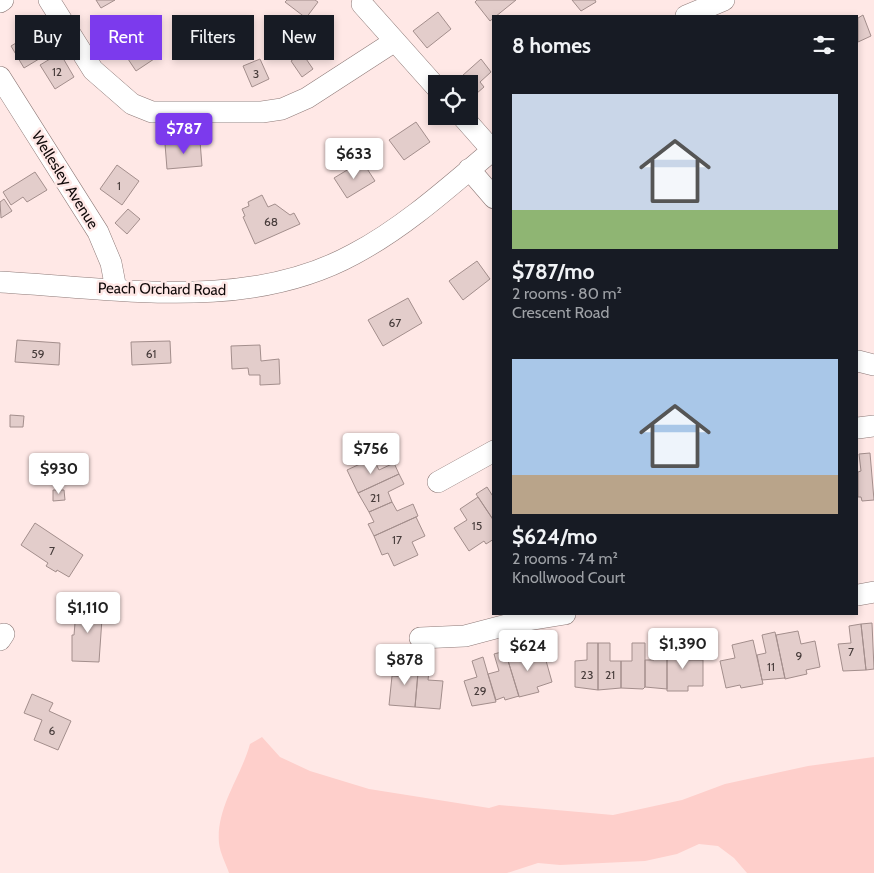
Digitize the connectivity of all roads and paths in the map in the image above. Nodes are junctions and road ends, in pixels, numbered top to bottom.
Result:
1 (49, 0) edge
2 (724, 0) edge
3 (362, 4) dead end
4 (688, 15) edge
5 (395, 42) junction
6 (0, 77) edge
7 (428, 78) edge
8 (470, 125) edge
9 (492, 149) edge
10 (492, 151) edge
11 (469, 169) junction
12 (492, 196) edge
13 (0, 282) edge
14 (116, 289) junction
15 (858, 361) edge
16 (874, 365) edge
17 (874, 426) edge
18 (858, 428) edge
19 (492, 453) edge
20 (438, 482) dead end
21 (874, 592) edge
22 (858, 596) edge
23 (559, 615) edge
24 (420, 638) dead end

1 - 5 street
2 - 4 street
3 - 5 street
5 - 7 street
6 - 14 street, Wellesley Avenue
8 - 9 street
10 - 11 street, Peach Orchard Road
11 - 12 street
11 - 14 street, Peach Orchard Road
13 - 14 street, Peach Orchard Road
15 - 16 street
17 - 18 street
19 - 20 street
21 - 22 street
23 - 24 street

